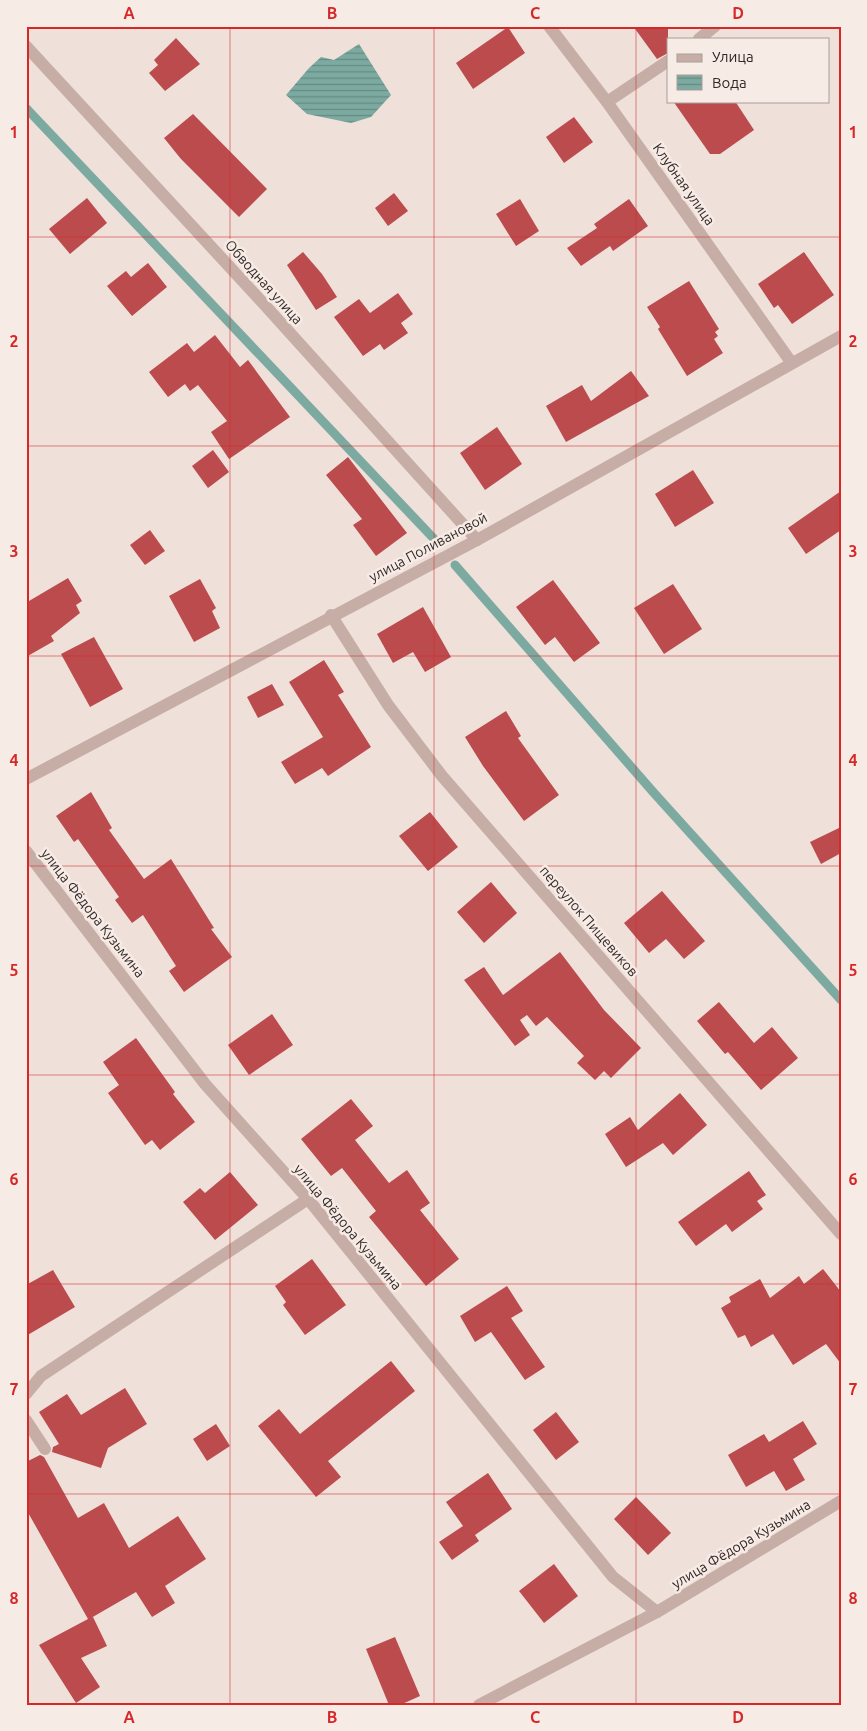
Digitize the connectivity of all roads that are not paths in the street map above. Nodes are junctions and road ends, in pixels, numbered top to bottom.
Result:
1 (549, 26) edge
2 (715, 26) edge
3 (700, 38) edge
4 (26, 46) edge
5 (667, 62) edge
6 (607, 102) junction
7 (841, 336) edge
8 (791, 362) junction
9 (477, 540) junction
10 (332, 615) junction
11 (26, 779) edge
12 (26, 851) edge
13 (308, 1199) junction
14 (841, 1234) edge
15 (26, 1394) edge
16 (26, 1420) edge
17 (45, 1449) dead end
18 (841, 1501) edge
19 (657, 1612) junction
20 (479, 1705) edge

1 - 6 street, Клубная улица
2 - 3 street
4 - 9 street, Обводная улица
5 - 6 street
6 - 8 street, Клубная улица
7 - 8 street, улица Поливановой
8 - 9 street, улица Поливановой
9 - 10 street, улица Поливановой
10 - 11 street, улица Поливановой
10 - 14 street, переулок Пищевиков
12 - 13 street, улица Фёдора Кузьмина
13 - 15 street
13 - 19 street, улица Фёдора Кузьмина
16 - 17 street
18 - 19 street, улица Фёдора Кузьмина
19 - 20 street, улица Фёдора Кузьмина

